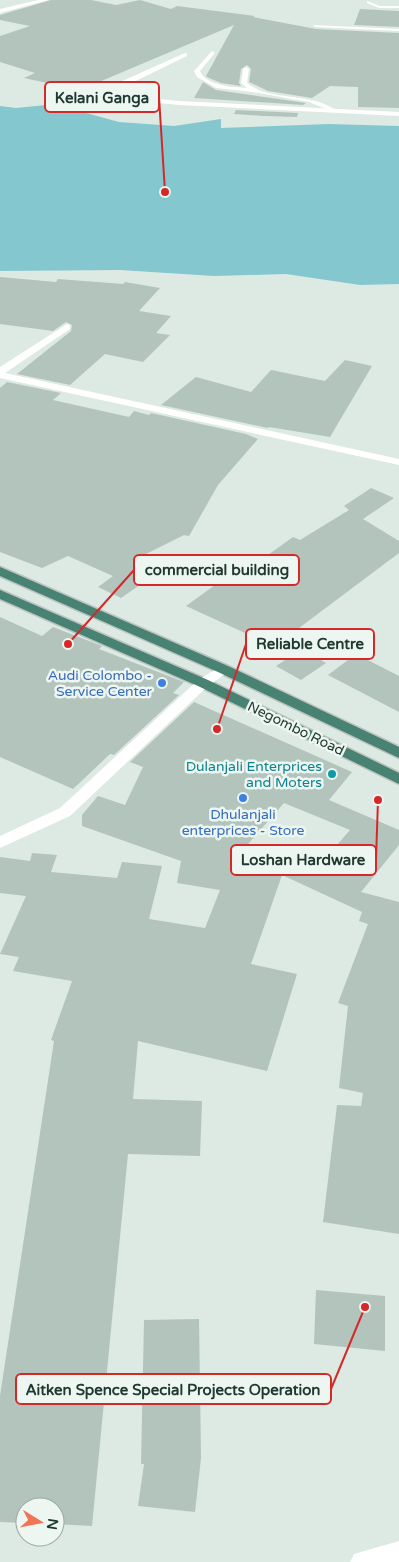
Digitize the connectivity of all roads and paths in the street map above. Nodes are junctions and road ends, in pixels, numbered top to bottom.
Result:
1 (46, 0) edge
2 (369, 2) dead end
3 (399, 7) edge
4 (0, 11) edge
5 (314, 26) dead end
6 (399, 30) edge
7 (212, 53) dead end
8 (185, 55) dead end
9 (246, 69) dead end
10 (252, 90) junction
11 (331, 109) junction
12 (399, 114) edge
13 (67, 327) dead end
14 (0, 374) edge
15 (399, 462) edge
16 (0, 571) edge
17 (0, 594) edge
18 (223, 669) junction
19 (203, 683) junction
20 (399, 753) edge
21 (399, 779) edge
22 (0, 843) edge
23 (399, 1553) edge
24 (362, 1562) edge

1 - 4 street
2 - 3 lane
5 - 6 lane
7 - 10 lane
8 - 11 street
9 - 10 lane
10 - 11 lane
11 - 12 street
13 - 14 street
14 - 15 street
16 - 18 highway, Negombo Road
17 - 19 highway, Negombo Road
18 - 19 street
18 - 20 highway, Negombo Road
19 - 21 highway, Negombo Road
19 - 22 street
23 - 24 street

